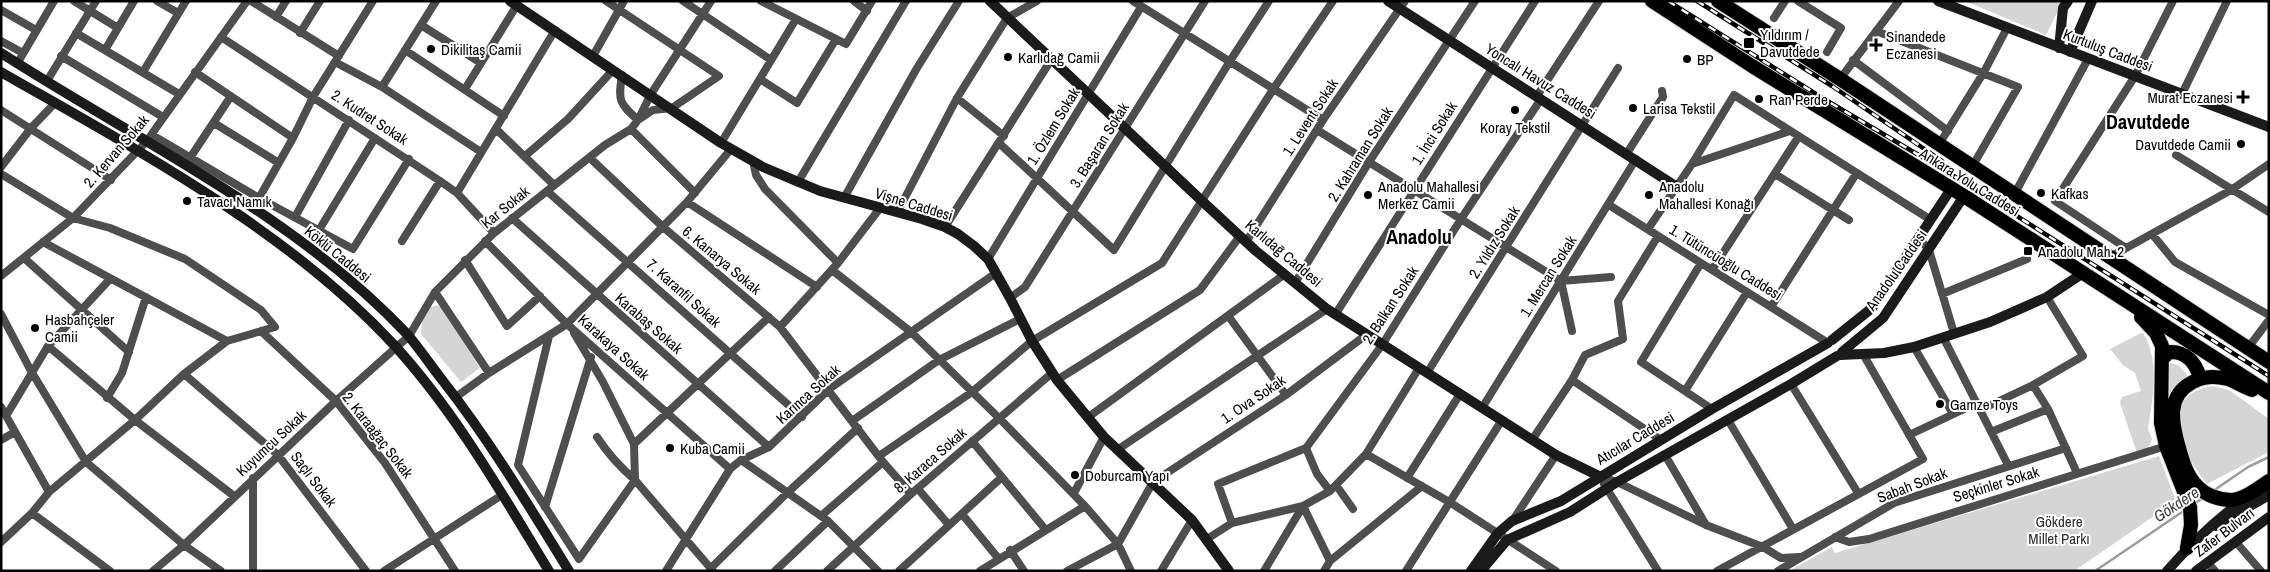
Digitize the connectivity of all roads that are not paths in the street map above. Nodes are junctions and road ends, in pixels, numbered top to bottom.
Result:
1 (54, 1) edge
2 (74, 1) edge
3 (96, 1) edge
4 (134, 1) edge
5 (157, 1) edge
6 (186, 1) edge
7 (249, 1) edge
8 (286, 1) edge
9 (320, 1) edge
10 (373, 1) edge
11 (436, 1) edge
12 (606, 1) edge
13 (624, 1) edge
14 (683, 1) edge
15 (711, 1) edge
16 (761, 1) edge
17 (854, 1) edge
18 (872, 1) edge
19 (906, 1) edge
20 (959, 1) edge
21 (990, 1) edge
22 (1037, 1) edge
23 (1133, 1) edge
24 (1205, 1) edge
25 (1269, 1) edge
26 (1332, 1) edge
27 (1388, 1) edge
28 (1475, 1) edge
29 (1535, 1) edge
30 (1599, 1) edge
31 (1652, 1) edge
32 (1718, 1) edge
33 (1785, 1) edge
34 (1798, 1) edge
35 (1899, 1) edge
36 (1938, 1) edge
37 (2068, 1) edge
38 (2092, 1) edge
39 (2173, 1) edge
40 (2227, 1) edge
41 (514, 3) edge
42 (777, 5) edge
43 (1402, 5) edge
44 (1142, 7) junction
45 (1, 10) edge
46 (90, 10) junction
47 (620, 10) junction
48 (867, 11) junction
49 (178, 13) junction
50 (703, 15) junction
51 (276, 18) junction
52 (1007, 18) junction
53 (1774, 18) dead end
54 (796, 19) junction
55 (421, 25) junction
56 (118, 28) junction
57 (2007, 28) junction
58 (36, 30) junction
59 (555, 30) junction
60 (1876, 32) junction
61 (76, 33) junction
62 (300, 33) junction
63 (1185, 33) junction
64 (221, 37) junction
65 (836, 39) junction
66 (1450, 40) junction
67 (1, 41) edge
68 (2059, 48) junction
69 (105, 50) junction
70 (405, 50) junction
71 (680, 50) junction
72 (1827, 52) dead end
73 (2070, 52) junction
74 (1, 53) edge
75 (22, 53) junction
76 (61, 56) junction
77 (593, 56) junction
78 (337, 59) junction
79 (2088, 59) junction
80 (771, 60) junction
81 (1051, 60) junction
82 (1853, 60) junction
83 (1230, 61) junction
84 (481, 63) junction
85 (17, 64) junction
86 (1492, 67) junction
87 (1618, 68) dead end
88 (1, 72) edge
89 (142, 72) junction
90 (194, 72) junction
91 (618, 72) junction
92 (1984, 72) junction
93 (2135, 76) junction
94 (760, 78) junction
95 (1840, 79) junction
96 (47, 81) junction
97 (382, 87) junction
98 (1274, 88) junction
99 (465, 89) junction
100 (1662, 91) dead end
101 (179, 94) junction
102 (651, 94) junction
103 (2182, 94) junction
104 (1088, 95) junction
105 (231, 96) junction
106 (312, 97) junction
107 (1539, 97) junction
108 (957, 98) junction
109 (55, 103) junction
110 (672, 108) junction
111 (1, 110) edge
112 (504, 116) junction
113 (163, 117) junction
114 (349, 120) junction
115 (638, 120) junction
116 (1323, 120) junction
117 (214, 123) junction
118 (2268, 125) edge
119 (1583, 126) junction
120 (31, 128) junction
121 (496, 129) junction
122 (631, 130) junction
123 (1125, 130) junction
124 (1317, 130) junction
125 (1790, 131) junction
126 (1948, 131) junction
127 (1004, 136) junction
128 (1799, 136) junction
129 (149, 138) junction
130 (293, 138) junction
131 (375, 138) junction
132 (721, 143) junction
133 (999, 143) junction
134 (1938, 146) junction
135 (731, 149) junction
136 (137, 152) junction
137 (481, 152) junction
138 (1627, 153) junction
139 (2176, 154) dead end
140 (525, 156) junction
141 (190, 158) junction
142 (590, 158) junction
143 (409, 159) junction
144 (1636, 159) junction
145 (753, 161) junction
146 (1369, 162) junction
147 (279, 163) junction
148 (1692, 164) junction
149 (2269, 164) edge
150 (1164, 166) junction
151 (1, 167) edge
152 (1972, 167) junction
153 (1, 174) edge
154 (1775, 174) junction
155 (1856, 174) junction
156 (1037, 178) junction
157 (111, 180) junction
158 (440, 181) junction
159 (798, 182) junction
160 (554, 185) junction
161 (1677, 187) junction
162 (1951, 189) junction
163 (1414, 190) junction
164 (2231, 190) junction
165 (547, 191) junction
166 (457, 193) junction
167 (694, 193) junction
168 (2014, 195) junction
169 (1964, 196) junction
170 (259, 198) junction
171 (844, 198) junction
172 (1202, 201) junction
173 (687, 202) junction
174 (1609, 205) junction
175 (880, 208) junction
176 (1833, 210) junction
177 (1074, 212) junction
178 (2269, 212) edge
179 (897, 213) junction
180 (295, 216) junction
181 (73, 218) junction
182 (512, 218) junction
183 (1461, 219) junction
184 (1849, 220) dead end
185 (1931, 220) junction
186 (663, 227) junction
187 (945, 227) junction
188 (1648, 229) junction
189 (319, 230) junction
190 (494, 233) junction
191 (2152, 234) junction
192 (1658, 236) junction
193 (1919, 238) junction
194 (1243, 239) junction
195 (402, 241) dead end
196 (484, 241) junction
197 (43, 242) junction
198 (1506, 248) junction
199 (2126, 248) junction
200 (1929, 250) junction
201 (24, 258) junction
202 (2110, 258) junction
203 (988, 259) junction
204 (2027, 259) dead end
205 (465, 260) junction
206 (628, 262) junction
207 (838, 263) junction
208 (1701, 263) junction
209 (832, 270) junction
210 (1712, 270) junction
211 (996, 273) junction
212 (2083, 273) junction
213 (1285, 274) junction
214 (1, 276) edge
215 (1611, 277) dead end
216 (110, 279) junction
217 (1561, 281) junction
218 (1296, 283) junction
219 (817, 287) junction
220 (435, 292) junction
221 (1747, 292) junction
222 (1942, 294) junction
223 (597, 295) junction
224 (540, 296) junction
225 (146, 297) junction
226 (2047, 297) junction
227 (1010, 298) junction
228 (1771, 307) junction
229 (82, 310) junction
230 (1331, 312) junction
231 (1, 314) edge
232 (2269, 315) edge
233 (1229, 316) junction
234 (769, 317) junction
235 (1020, 318) junction
236 (2269, 320) edge
237 (567, 324) junction
238 (780, 327) junction
239 (261, 331) junction
240 (1572, 331) dead end
241 (910, 332) junction
242 (1954, 333) junction
243 (409, 336) junction
244 (549, 336) junction
245 (1366, 336) junction
246 (1944, 337) junction
247 (227, 341) junction
248 (1032, 341) junction
249 (1830, 342) junction
250 (1382, 345) junction
251 (48, 346) junction
252 (1914, 346) junction
253 (396, 347) junction
254 (595, 348) junction
255 (2252, 351) junction
256 (128, 352) junction
257 (731, 354) junction
258 (1839, 354) junction
259 (1863, 354) junction
260 (1257, 355) junction
261 (591, 358) junction
262 (2162, 359) junction
263 (939, 360) junction
264 (2269, 361) edge
265 (1423, 370) junction
266 (31, 371) junction
267 (489, 373) junction
268 (184, 374) junction
269 (1055, 377) junction
270 (2200, 378) junction
271 (1572, 380) junction
272 (1791, 384) junction
273 (699, 385) junction
274 (2033, 385) junction
275 (829, 389) junction
276 (1685, 391) junction
277 (972, 392) junction
278 (2269, 393) edge
279 (1460, 394) junction
280 (1286, 395) junction
281 (456, 397) junction
282 (108, 398) junction
283 (2269, 398) edge
284 (336, 400) junction
285 (1979, 406) junction
286 (1, 408) edge
287 (1482, 408) junction
288 (1712, 409) junction
289 (2048, 410) junction
290 (668, 412) junction
291 (1953, 414) junction
292 (6, 416) junction
293 (802, 417) junction
294 (1087, 418) junction
295 (1000, 419) junction
296 (135, 420) junction
297 (1502, 420) junction
298 (1728, 420) junction
299 (852, 422) junction
300 (858, 428) junction
301 (15, 432) junction
302 (1991, 432) junction
303 (1909, 435) junction
304 (597, 437) dead end
305 (1104, 437) junction
306 (1, 440) edge
307 (1532, 440) junction
308 (1661, 440) junction
309 (972, 441) junction
310 (634, 444) junction
311 (2166, 446) junction
312 (769, 447) junction
313 (1306, 448) junction
314 (2066, 448) junction
315 (1117, 450) junction
316 (1366, 454) junction
317 (278, 455) junction
318 (1556, 455) junction
319 (1665, 455) junction
320 (881, 459) junction
321 (740, 460) junction
322 (86, 462) junction
323 (2008, 465) junction
324 (730, 469) junction
325 (2077, 473) junction
326 (1599, 476) junction
327 (1002, 477) junction
328 (253, 478) junction
329 (1407, 478) junction
330 (635, 480) junction
331 (1152, 482) junction
332 (1617, 482) junction
333 (2187, 482) junction
334 (2269, 482) edge
335 (1422, 486) junction
336 (1333, 488) junction
337 (1607, 488) junction
338 (918, 489) junction
339 (49, 492) junction
340 (787, 493) junction
341 (1074, 493) junction
342 (1858, 493) junction
343 (911, 494) junction
344 (502, 495) junction
345 (2269, 495) edge
346 (234, 496) junction
347 (1451, 503) junction
348 (1085, 506) junction
349 (1303, 506) junction
350 (545, 507) junction
351 (1353, 509) dead end
352 (32, 513) junction
353 (962, 514) junction
354 (825, 518) junction
355 (1192, 520) junction
356 (2266, 521) edge
357 (1512, 522) junction
358 (1232, 523) junction
359 (949, 525) junction
360 (1706, 525) junction
361 (2210, 528) junction
362 (1045, 529) junction
363 (1793, 529) junction
364 (1498, 533) junction
365 (1836, 537) junction
366 (436, 539) junction
367 (686, 539) junction
368 (1207, 539) junction
369 (1507, 540) junction
370 (2235, 541) junction
371 (1, 542) edge
372 (2188, 542) junction
373 (1118, 544) junction
374 (184, 545) junction
375 (854, 545) junction
376 (1763, 547) junction
377 (1010, 550) junction
378 (1801, 557) junction
379 (998, 558) junction
380 (1330, 561) junction
381 (2207, 562) junction
382 (712, 570) edge
383 (110, 571) edge
384 (153, 571) edge
385 (221, 571) edge
386 (253, 571) edge
387 (366, 571) edge
388 (384, 571) edge
389 (455, 571) edge
390 (549, 571) edge
391 (569, 571) edge
392 (666, 571) edge
393 (774, 571) edge
394 (827, 571) edge
395 (878, 571) edge
396 (899, 571) edge
397 (980, 571) edge
398 (1024, 571) edge
399 (1068, 571) edge
400 (1131, 571) edge
401 (1160, 571) edge
402 (1229, 571) edge
403 (1264, 571) edge
404 (1324, 571) edge
405 (1406, 571) edge
406 (1471, 571) edge
407 (1481, 571) edge
408 (1556, 571) edge
409 (1658, 571) edge
410 (1717, 571) edge
411 (1778, 571) edge
412 (2167, 571) edge
413 (2196, 571) edge
414 (2214, 571) edge
415 (2261, 571) edge

1 - 58 street
2 - 46 street
3 - 46 street
4 - 56 street
5 - 49 street
6 - 49 street
7 - 51 street
7 - 64 street, 2. Kervan Sokak
8 - 51 street
9 - 62 street
10 - 78 street
11 - 55 street
12 - 47 street
13 - 47 street
14 - 50 street
15 - 50 street, Kar Sokak
16 - 42 street
17 - 48 street
18 - 48 street
19 - 159 street
20 - 171 street
21 - 52 main road, Karlıdağ Caddesi
22 - 52 street
23 - 44 street
24 - 63 street, 3. Başaran Sokak
25 - 83 street
26 - 98 street
27 - 43 main road, Yoncalı Havuz Caddesi
28 - 66 street, 2. Kahraman Sokak
29 - 86 street, 1. İnci Sokak
30 - 107 street, 2. Balkan Sokak
31 - 162 highway, Ankara Yolu Caddesi
32 - 95 highway, Ankara Yolu Caddesi
33 - 53 street
34 - 72 street
35 - 60 street
36 - 57 main road, Kurtuluş Caddesi
37 - 68 main road
38 - 73 main road
39 - 93 street
40 - 103 street
41 - 59 main road, Vişne Caddesi
41 - 84 street
42 - 54 street
43 - 66 main road, Yoncalı Havuz Caddesi
43 - 116 street, 1. Levent Sokak
44 - 63 street
44 - 104 street, 1. Özlem Sokak
45 - 58 street
46 - 56 street
46 - 61 street
47 - 71 street
47 - 77 street
48 - 65 street
49 - 89 street
50 - 71 street, Kar Sokak
50 - 80 street
51 - 62 street
52 - 81 main road, Karlıdağ Caddesi
52 - 108 street
54 - 65 street
54 - 80 street
55 - 70 street
55 - 84 street
56 - 69 street
57 - 68 main road, Kurtuluş Caddesi
57 - 92 street
58 - 75 street
59 - 77 main road, Vişne Caddesi
59 - 112 street
60 - 82 street
60 - 92 street
61 - 69 street
61 - 76 street
62 - 78 street
63 - 83 street
63 - 123 street, 3. Başaran Sokak
64 - 90 street, 2. Kervan Sokak
64 - 106 street, 2. Kudret Sokak
65 - 94 street
66 - 86 main road, Yoncalı Havuz Caddesi
66 - 146 street, 2. Kahraman Sokak
67 - 75 street
68 - 73 main road, Kurtuluş Caddesi
69 - 89 street
70 - 97 street
70 - 99 street
71 - 102 street, Kar Sokak
71 - 110 street
73 - 79 main road, Kurtuluş Caddesi
74 - 85 main road, Köklü Caddesi
75 - 85 street
76 - 96 street
76 - 113 street
77 - 91 main road, Vişne Caddesi
78 - 97 street
78 - 106 street
79 - 93 main road, Kurtuluş Caddesi
79 - 168 street
80 - 94 street
81 - 104 main road, Karlıdağ Caddesi
81 - 127 street
82 - 95 street
82 - 126 street
83 - 98 street
83 - 150 street
84 - 99 street
85 - 96 main road, Köklü Caddesi
86 - 107 main road, Yoncalı Havuz Caddesi
86 - 163 street, 1. İnci Sokak
87 - 119 street, 2. Yıldız Sokak
88 - 109 main road, Köklü Caddesi
89 - 101 street
90 - 101 street, 2. Kervan Sokak
90 - 105 street
91 - 102 main road, Vişne Caddesi
91 - 115 street
91 - 140 street
92 - 126 street
92 - 152 street
93 - 103 main road, Kurtuluş Caddesi
93 - 199 street
94 - 132 street
95 - 134 highway, Ankara Yolu Caddesi
96 - 129 main road, Köklü Caddesi
97 - 137 street
98 - 116 street
98 - 172 street
99 - 112 street
100 - 138 street
101 - 113 street, 2. Kervan Sokak
102 - 110 main road, Vişne Caddesi
102 - 115 street, Kar Sokak
103 - 118 main road, Kurtuluş Caddesi
104 - 123 main road, Karlıdağ Caddesi
104 - 156 street, 1. Özlem Sokak
105 - 117 street
105 - 130 street
106 - 114 street, 2. Kudret Sokak
106 - 130 street
107 - 119 main road, Yoncalı Havuz Caddesi
107 - 183 street, 2. Balkan Sokak
108 - 127 street
108 - 179 street
109 - 120 street
109 - 136 main road, Köklü Caddesi
110 - 115 street, Kar Sokak
110 - 132 main road, Vişne Caddesi
111 - 120 street
112 - 121 street
113 - 129 street, 2. Kervan Sokak
114 - 131 street, 2. Kudret Sokak
114 - 180 street
115 - 122 street, Kar Sokak
116 - 124 street, 1. Levent Sokak
117 - 141 street
117 - 147 street
119 - 138 main road, Yoncalı Havuz Caddesi
119 - 198 street, 2. Yıldız Sokak
120 - 151 street
120 - 157 street
121 - 137 street
121 - 140 street
122 - 142 street, Kar Sokak
122 - 167 street
123 - 150 main road, Karlıdağ Caddesi
123 - 177 street, 3. Başaran Sokak
124 - 146 street
124 - 194 street, 1. Levent Sokak
125 - 128 street
125 - 148 street
125 - 148 street
126 - 134 street
127 - 133 street
128 - 154 street
128 - 155 street
129 - 136 street, 2. Kervan Sokak
129 - 141 street
129 - 243 main road, Köklü Caddesi
130 - 147 street
131 - 143 street, 2. Kudret Sokak
131 - 189 street
132 - 135 main road, Vişne Caddesi
133 - 156 street
133 - 187 street
134 - 152 highway, Ankara Yolu Caddesi
135 - 145 main road, Vişne Caddesi
135 - 167 street
136 - 157 street, 2. Kervan Sokak
136 - 253 main road, Köklü Caddesi
137 - 166 street
138 - 144 main road, Yoncalı Havuz Caddesi
139 - 164 street
140 - 160 street
141 - 170 street
142 - 160 street, Kar Sokak
142 - 186 street, 6. Kanarya Sokak
143 - 158 street, 2. Kudret Sokak
143 - 189 street
144 - 161 main road, Yoncalı Havuz Caddesi
144 - 174 street, 1. Mercan Sokak
145 - 159 main road, Vişne Caddesi
145 - 207 street
146 - 163 street
146 - 218 street, 2. Kahraman Sokak
147 - 170 street
148 - 161 street
149 - 164 street
150 - 172 main road, Karlıdağ Caddesi
150 - 177 street
152 - 168 highway, Ankara Yolu Caddesi
153 - 181 street
154 - 176 street
154 - 210 street
155 - 176 street
155 - 185 street
156 - 177 street
156 - 203 street, 1. Özlem Sokak
157 - 181 street, 2. Kervan Sokak
158 - 166 street, 2. Kudret Sokak
158 - 195 street
159 - 171 main road, Vişne Caddesi
160 - 165 street, Kar Sokak
161 - 188 street
162 - 169 highway, Ankara Yolu Caddesi
162 - 185 main road, Anadolu Caddesi
163 - 183 street
163 - 230 street, 1. İnci Sokak
164 - 178 street
164 - 191 street
165 - 182 street, Kar Sokak
165 - 206 street, 7. Karanfil Sokak
166 - 190 street, 2. Kudret Sokak
167 - 173 street
168 - 202 highway, Ankara Yolu Caddesi
169 - 200 main road, Anadolu Caddesi
169 - 212 highway, Ankara Yolu Caddesi
170 - 180 street
171 - 175 main road, Vişne Caddesi
172 - 194 main road, Karlıdağ Caddesi
172 - 248 street
173 - 186 street
173 - 219 street
174 - 188 street, 1. Tütüncüoğlu Caddesi
174 - 217 street, 1. Mercan Sokak
175 - 179 main road, Vişne Caddesi
175 - 207 street
176 - 184 street
176 - 228 street
177 - 227 street, 3. Başaran Sokak
179 - 187 main road, Vişne Caddesi
180 - 189 street
181 - 197 street, 2. Kervan Sokak
181 - 239 street
182 - 190 street, Kar Sokak
182 - 223 street, Karabaş Sokak
183 - 198 street
183 - 250 street, 2. Balkan Sokak
185 - 193 main road, Anadolu Caddesi
186 - 206 street
186 - 234 street, 6. Kanarya Sokak
187 - 203 main road, Vişne Caddesi
188 - 192 street, 1. Tütüncüoğlu Caddesi
190 - 196 street, Kar Sokak
191 - 199 street
191 - 232 street
192 - 208 street, 1. Tütüncüoğlu Caddesi
192 - 271 street
193 - 200 street
193 - 249 main road, Anadolu Caddesi
194 - 213 main road, Karlıdağ Caddesi
194 - 269 street, 1. Levent Sokak
196 - 205 street, Kar Sokak
196 - 224 street, Karakaya Sokak
197 - 201 street, 2. Kervan Sokak
197 - 216 street
198 - 217 street
198 - 265 street, 2. Yıldız Sokak
199 - 202 street
200 - 222 street
200 - 258 main road, Anadolu Caddesi
201 - 214 street, 2. Kervan Sokak
201 - 229 street
202 - 255 highway, Ankara Yolu Caddesi
203 - 211 main road, Vişne Caddesi
204 - 222 street
205 - 220 street, Kar Sokak
205 - 224 street
206 - 223 street
206 - 257 street, 7. Karanfil Sokak
207 - 209 street
208 - 210 street, 1. Tütüncüoğlu Caddesi
208 - 276 street
209 - 219 street
209 - 241 street
210 - 221 street, 1. Tütüncüoğlu Caddesi
211 - 227 main road, Vişne Caddesi
211 - 241 street, Karınca Sokak
212 - 226 main road, Atıcılar Caddesi
212 - 262 highway
212 - 278 highway, Ankara Yolu Caddesi
213 - 218 main road, Karlıdağ Caddesi
213 - 233 street
215 - 217 street
216 - 225 street
216 - 229 street
217 - 240 street
217 - 287 street, 1. Mercan Sokak
218 - 230 main road, Karlıdağ Caddesi
219 - 238 street
220 - 243 street, Kar Sokak
220 - 267 street
221 - 228 street, 1. Tütüncüoğlu Caddesi
221 - 276 street
222 - 242 street
223 - 237 street
223 - 273 street, Karabaş Sokak
224 - 237 street, Karakaya Sokak
225 - 247 street
225 - 256 street
226 - 242 main road, Atıcılar Caddesi
226 - 274 street
227 - 235 main road, Vişne Caddesi
228 - 249 street, 1. Tütüncüoğlu Caddesi
229 - 251 street
229 - 256 street
230 - 245 main road, Karlıdağ Caddesi
230 - 260 street
231 - 266 street
233 - 260 street
233 - 294 street
234 - 238 street, 6. Kanarya Sokak
234 - 257 street
235 - 248 main road, Vişne Caddesi
235 - 263 street
236 - 255 street
237 - 244 street
237 - 254 street, Karakaya Sokak
237 - 261 street
238 - 275 street, 6. Kanarya Sokak
239 - 247 street
239 - 284 street, 2. Karaağaç Sokak
241 - 263 street
241 - 275 street, Karınca Sokak
242 - 246 main road, Atıcılar Caddesi
243 - 253 street, Kuyumcu Sokak
243 - 281 main road, Köklü Caddesi
244 - 267 street
244 - 350 street
245 - 250 main road, Karlıdağ Caddesi
245 - 280 street, 1. Ova Sokak
246 - 252 main road, Atıcılar Caddesi
246 - 285 street
247 - 268 street
248 - 269 main road, Vişne Caddesi
248 - 277 street
249 - 258 main road
249 - 288 main road, Atıcılar Caddesi
250 - 265 main road, Karlıdağ Caddesi
250 - 313 street, 2. Balkan Sokak
251 - 266 street
251 - 282 street
252 - 259 main road, Atıcılar Caddesi
252 - 291 street
253 - 284 street, Kuyumcu Sokak
253 - 344 main road, Köklü Caddesi
254 - 261 street
254 - 290 street, Karakaya Sokak
255 - 264 highway, Ankara Yolu Caddesi
256 - 282 street
257 - 273 street
257 - 293 street, 7. Karanfil Sokak
258 - 259 main road, Atıcılar Caddesi
258 - 272 main road, Atıcılar Caddesi
259 - 303 street
260 - 280 street
260 - 315 street
261 - 310 street
261 - 350 street
262 - 270 highway
262 - 311 highway
263 - 277 street
263 - 299 street
265 - 279 main road, Karlıdağ Caddesi
265 - 316 street, 2. Yıldız Sokak
266 - 292 street
266 - 322 street
267 - 281 street
268 - 296 street
268 - 317 street, Saçlı Sokak
269 - 294 main road, Vişne Caddesi
269 - 295 street, 8. Karaca Sokak
270 - 283 highway
270 - 333 highway
271 - 307 street
271 - 308 street
272 - 298 main road, Atıcılar Caddesi
272 - 342 street
273 - 290 street
273 - 312 street, Karabaş Sokak
274 - 285 street
274 - 289 street
275 - 293 street, Karınca Sokak
275 - 299 street, 6. Kanarya Sokak
276 - 288 street
277 - 295 street
277 - 320 street
279 - 287 main road, Karlıdağ Caddesi
279 - 329 street
280 - 331 street, 1. Ova Sokak
281 - 391 main road, Köklü Caddesi
282 - 296 street
284 - 317 street, Kuyumcu Sokak
284 - 366 street, 2. Karaağaç Sokak
285 - 291 street
285 - 302 street
286 - 292 street
287 - 297 main road, Karlıdağ Caddesi
288 - 308 main road, Atıcılar Caddesi
289 - 302 street
289 - 314 street
290 - 310 street
290 - 324 street, Karakaya Sokak
291 - 303 street
292 - 301 street
293 - 312 street, Karınca Sokak
294 - 305 main road, Vişne Caddesi
295 - 309 street, 8. Karaca Sokak
295 - 341 street
296 - 322 street
296 - 346 street
297 - 307 main road, Karlıdağ Caddesi
297 - 347 street
298 - 319 main road, Atıcılar Caddesi
298 - 363 street
299 - 300 street, 6. Kanarya Sokak
300 - 320 street, 6. Kanarya Sokak
300 - 340 street
301 - 306 street
301 - 339 street
302 - 323 street
303 - 342 street
304 - 330 street
305 - 315 main road, Vişne Caddesi
305 - 341 street
307 - 318 main road, Karlıdağ Caddesi
308 - 326 main road, Atıcılar Caddesi
309 - 327 street
309 - 338 street, 8. Karaca Sokak
310 - 330 street
311 - 325 street, Seçkinler Sokak
311 - 333 highway
312 - 321 street, Karınca Sokak
313 - 336 street
313 - 358 street
314 - 323 street, Sabah Sokak
314 - 325 street
315 - 331 main road, Vişne Caddesi
316 - 329 street
316 - 336 street, 2. Yıldız Sokak
317 - 328 street, Kuyumcu Sokak
317 - 387 street, Saçlı Sokak
318 - 326 main road, Karlıdağ Caddesi
318 - 357 street
319 - 332 main road, Atıcılar Caddesi
319 - 360 street
320 - 343 street, 6. Kanarya Sokak
320 - 354 street
321 - 324 street, Karınca Sokak
321 - 340 street
322 - 339 street
322 - 374 street
323 - 365 street, Sabah Sokak
324 - 367 street, Karınca Sokak
325 - 365 street, Seçkinler Sokak
326 - 332 street
326 - 337 street
326 - 357 main road, Atıcılar Caddesi
327 - 353 street
327 - 362 street
328 - 346 street, Kuyumcu Sokak
328 - 386 street
329 - 335 street
330 - 350 street
330 - 367 street
331 - 355 main road, Vişne Caddesi
331 - 373 street
332 - 337 main road, Atıcılar Caddesi
332 - 360 street
333 - 334 highway
333 - 372 highway
334 - 361 main road, Zafer Bulvarı
335 - 347 street
335 - 380 street
336 - 349 street, 2. Yıldız Sokak
336 - 351 street
337 - 369 main road, Atıcılar Caddesi
337 - 409 street
338 - 343 street, 8. Karaca Sokak
338 - 359 street
339 - 352 street
340 - 354 street
340 - 382 street
341 - 348 street
342 - 363 street
343 - 375 street, 8. Karaca Sokak
344 - 366 street
344 - 390 main road, Köklü Caddesi
345 - 361 main road, Zafer Bulvarı
346 - 374 street, Kuyumcu Sokak
347 - 364 street
347 - 405 street
348 - 362 street
348 - 373 street
349 - 358 street
349 - 380 street
349 - 403 street
352 - 371 street
352 - 383 street
353 - 359 street
353 - 379 street
354 - 375 street
354 - 393 street
355 - 368 main road, Vişne Caddesi
355 - 401 street
356 - 370 main road, Zafer Bulvarı
357 - 364 main road, Atıcılar Caddesi
358 - 368 street
359 - 396 street
360 - 376 street
361 - 372 main road, Zafer Bulvarı
362 - 377 street
363 - 376 street
364 - 369 street
364 - 406 main road, Atıcılar Caddesi
365 - 378 street, Sabah Sokak
366 - 388 street
366 - 389 street, 2. Karaağaç Sokak
367 - 382 street
367 - 392 street, Karınca Sokak
368 - 402 main road, Vişne Caddesi
369 - 407 main road, Atıcılar Caddesi
369 - 408 street
370 - 381 main road, Zafer Bulvarı
370 - 415 street
372 - 412 main road, Zafer Bulvarı
373 - 399 street
373 - 400 street
374 - 384 street, Kuyumcu Sokak
374 - 385 street
375 - 394 street, 8. Karaca Sokak
375 - 395 street
376 - 378 street
376 - 410 street
377 - 379 street
377 - 398 street
378 - 411 street, Sabah Sokak
379 - 397 street
380 - 404 street
381 - 413 main road, Zafer Bulvarı
381 - 414 street

